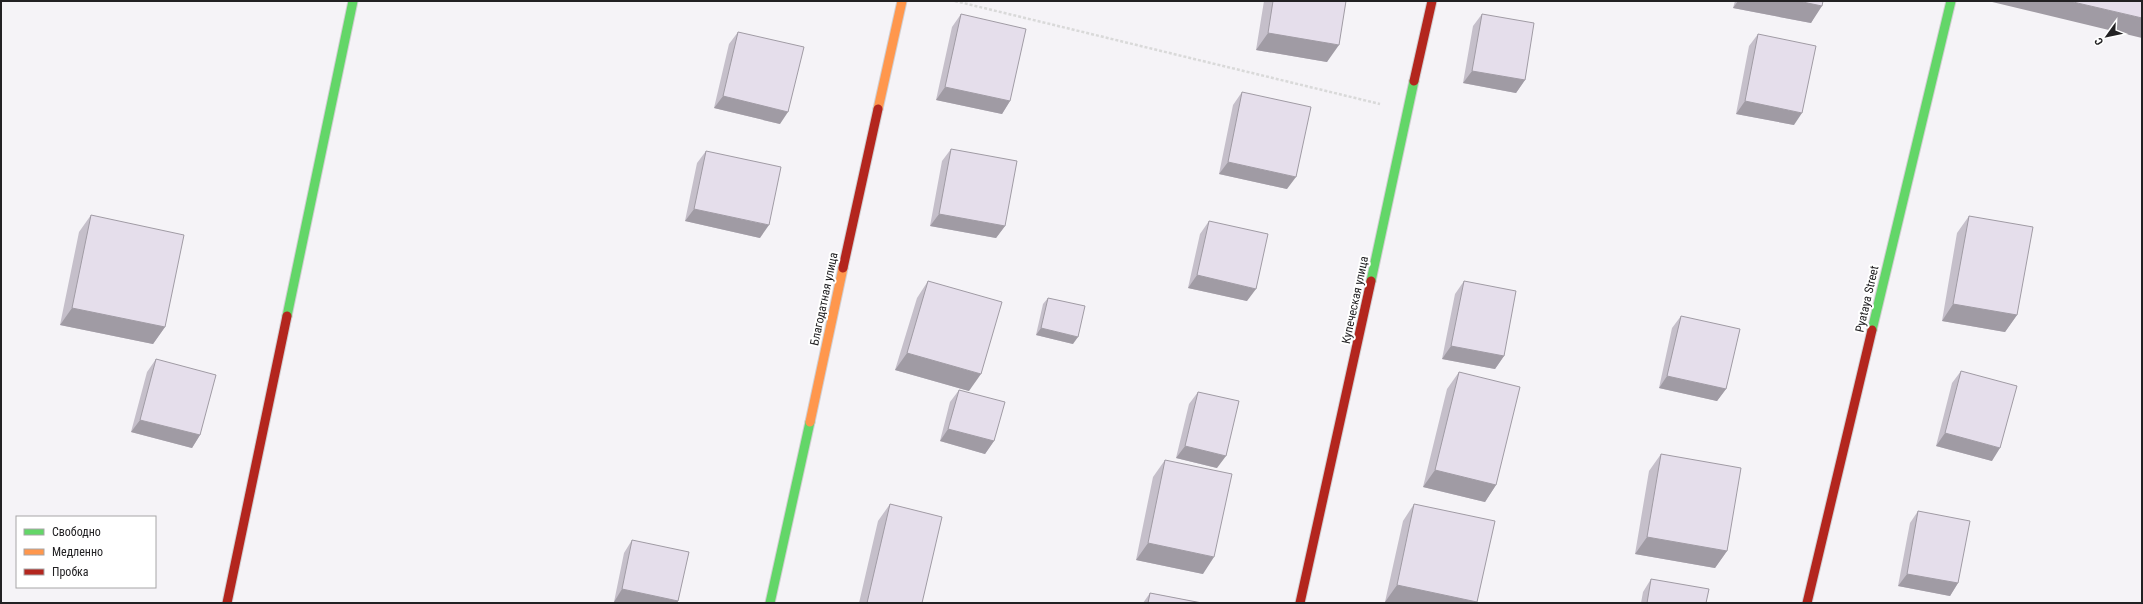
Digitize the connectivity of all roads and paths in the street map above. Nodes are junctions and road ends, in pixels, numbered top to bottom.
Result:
1 (353, 1) edge
2 (902, 1) edge
3 (955, 1) edge
4 (1432, 1) edge
5 (1951, 1) edge
6 (1409, 111) junction
7 (227, 603) edge
8 (770, 603) edge
9 (1300, 603) edge
10 (1807, 603) edge

1 - 7 street
2 - 8 street, Благодатная улица
3 - 6 path
4 - 6 street, Купеческая улица
5 - 10 street, Pyataya Street
6 - 9 street, Купеческая улица

